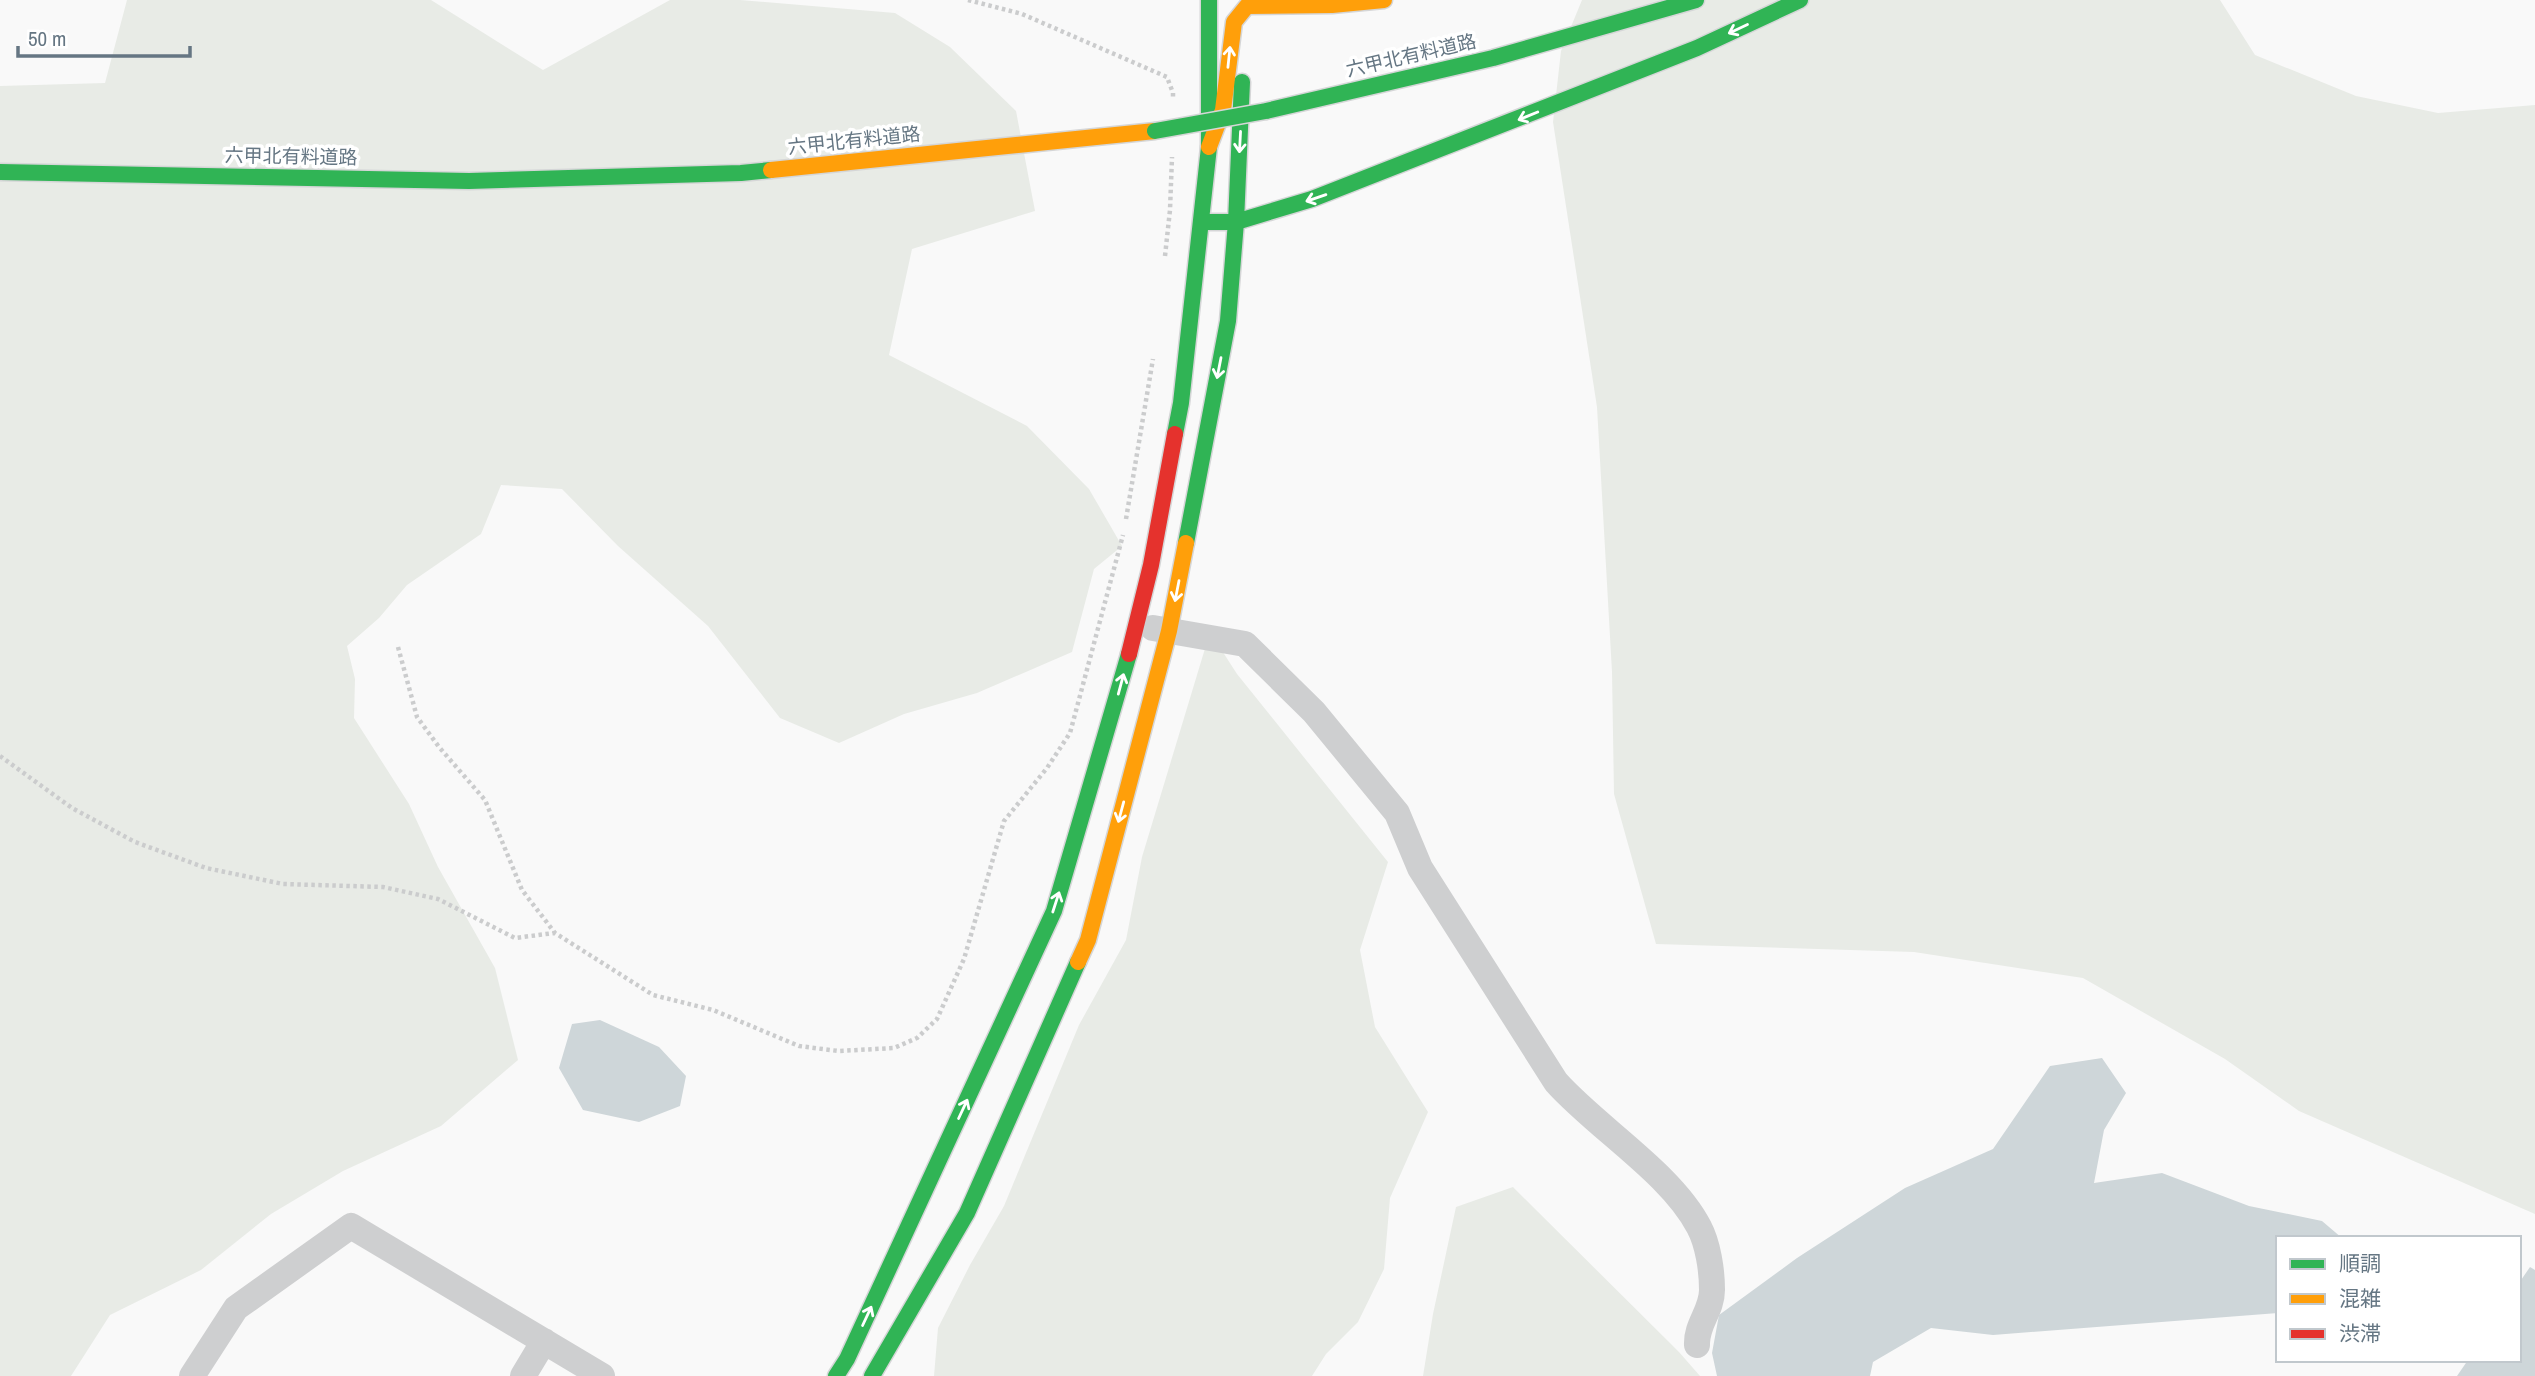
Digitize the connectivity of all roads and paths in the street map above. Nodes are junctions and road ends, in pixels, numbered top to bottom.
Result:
1 (968, 0) edge
2 (1209, 0) edge
3 (1384, 0) edge
4 (1696, 0) edge
5 (1800, 0) edge
6 (1247, 3) edge
7 (1173, 106) dead end
8 (1172, 145) dead end
9 (1209, 147) junction
10 (0, 172) edge
11 (1202, 222) junction
12 (1236, 222) junction
13 (1164, 264) dead end
14 (1154, 356) dead end
15 (1137, 626) junction
16 (1169, 631) junction
17 (398, 647) dead end
18 (0, 756) edge
19 (555, 933) junction
20 (544, 1341) junction
21 (1698, 1345) dead end
22 (192, 1376) edge
23 (523, 1376) edge
24 (602, 1376) edge
25 (836, 1376) edge
26 (872, 1376) edge

1 - 7 path
2 - 9 street
3 - 6 street
4 - 10 street, 六甲北有料道路, bridge
5 -> 12 street
9 -> 6 street
6 -> 12 street
8 - 13 path
9 - 11 street
11 - 12 street
11 - 15 street
12 -> 16 street
14 - 19 path
15 - 16 street
25 -> 15 street
16 - 21 street
16 -> 26 street
17 - 19 path
18 - 19 path
20 - 22 street
20 - 23 street
20 - 24 street

